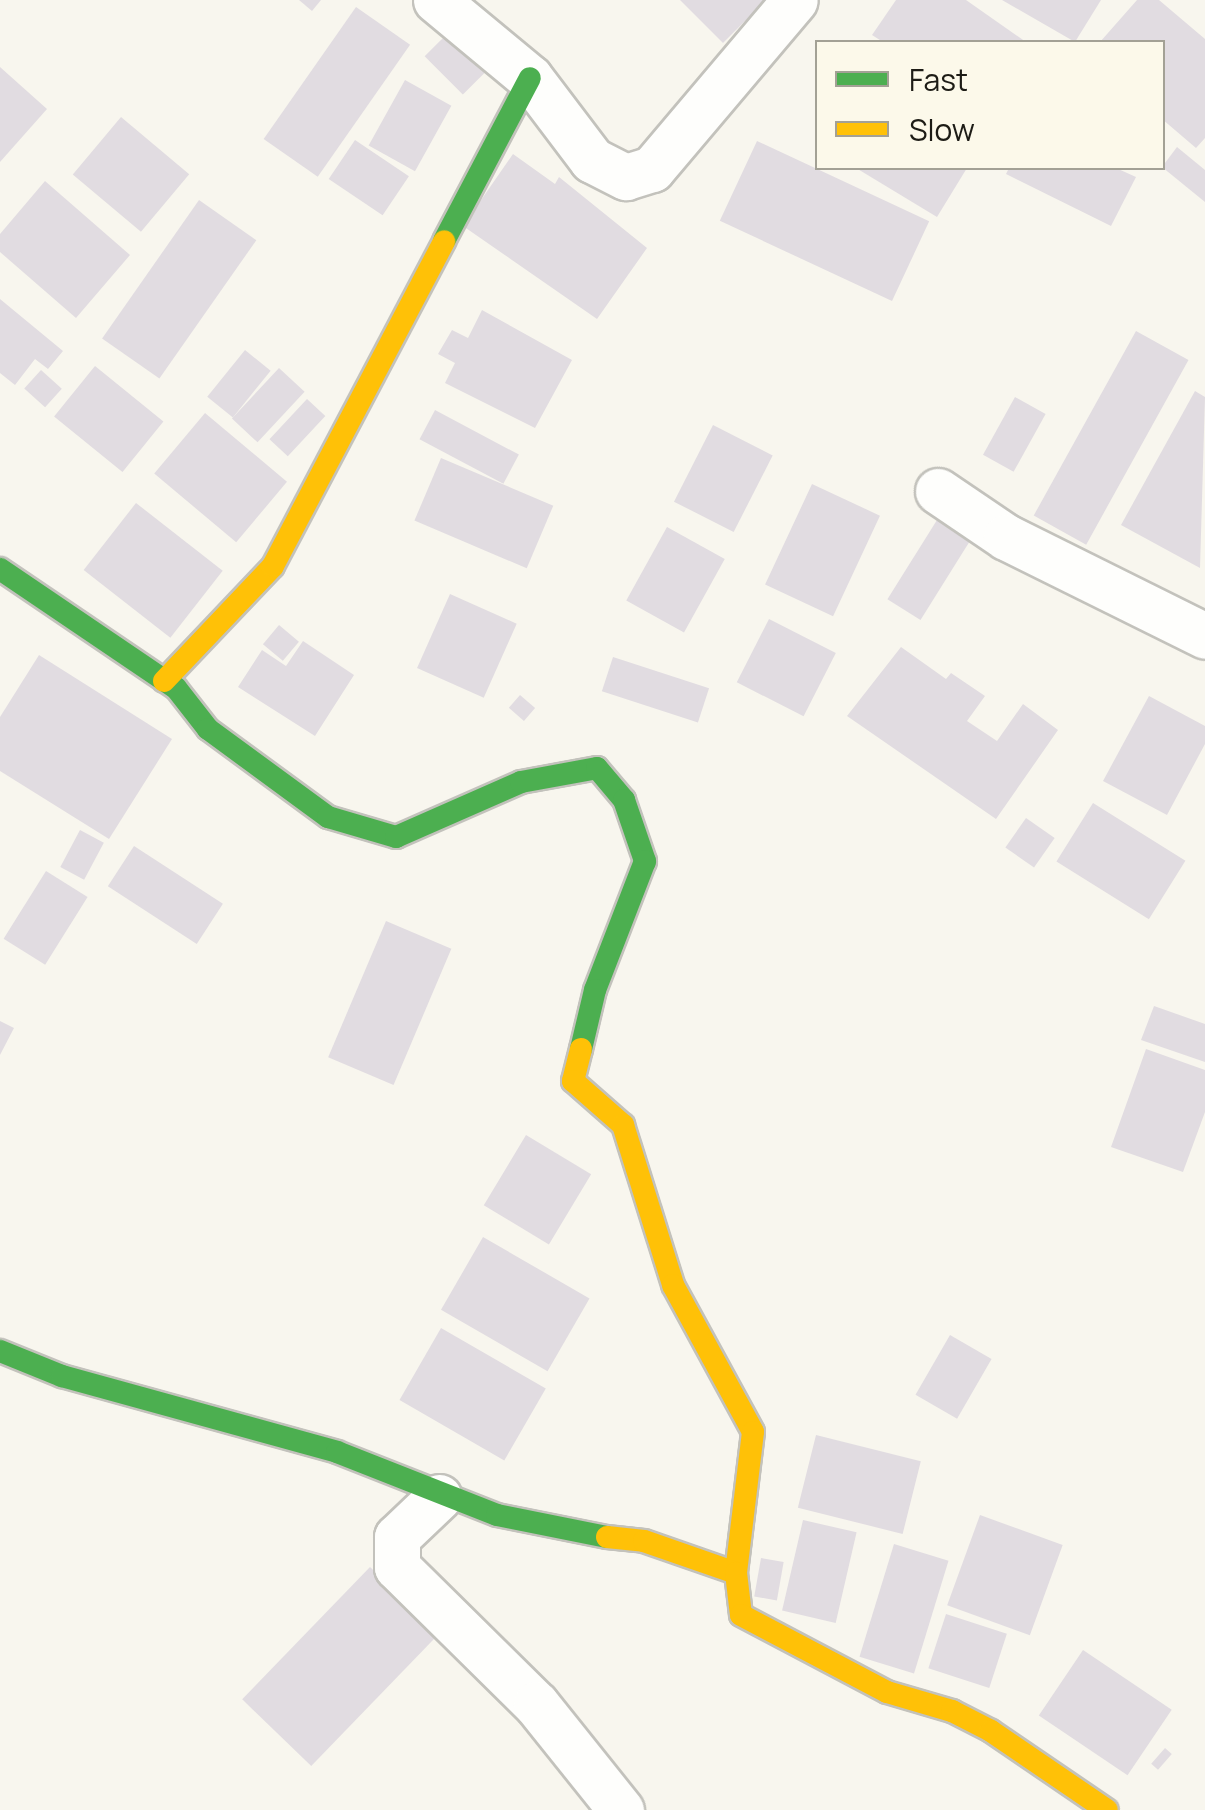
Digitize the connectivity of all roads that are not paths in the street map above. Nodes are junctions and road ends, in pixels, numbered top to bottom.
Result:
1 (436, 0) edge
2 (795, 0) edge
3 (530, 78) junction
4 (938, 491) dead end
5 (0, 569) edge
6 (1205, 636) edge
7 (164, 681) junction
8 (0, 1351) edge
9 (439, 1497) junction
10 (736, 1573) junction
11 (621, 1810) edge
12 (1107, 1810) edge

1 - 3 street
2 - 3 street
3 - 7 street
4 - 6 street
5 - 7 street
7 - 10 street
8 - 9 street
9 - 10 street
9 - 11 street
10 - 12 street

